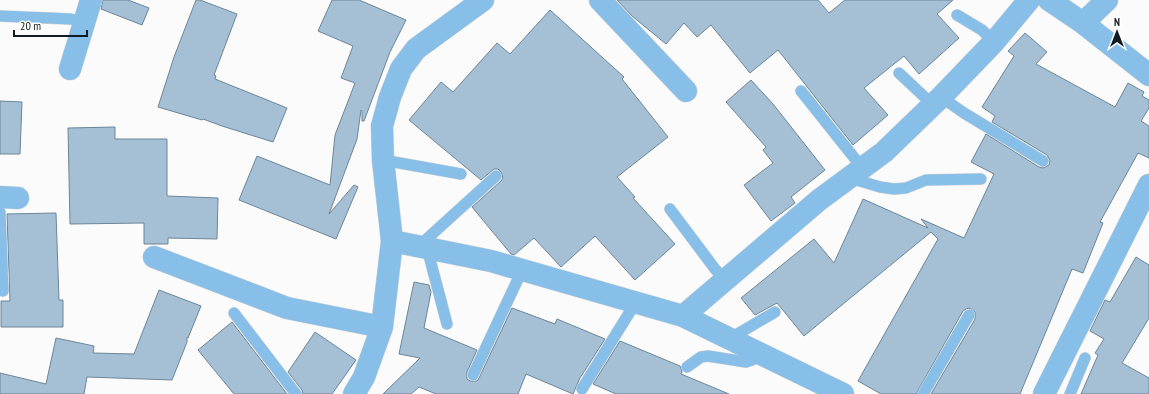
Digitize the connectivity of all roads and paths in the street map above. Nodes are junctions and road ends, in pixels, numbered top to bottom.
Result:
1 (91, 0) edge
2 (483, 0) edge
3 (600, 0) edge
4 (1028, 0) edge
5 (1049, 0) edge
6 (1107, 0) edge
7 (957, 15) dead end
8 (0, 16) edge
9 (84, 22) junction
10 (1083, 23) junction
11 (994, 42) junction
12 (70, 69) dead end
13 (899, 73) dead end
14 (1149, 75) edge
15 (686, 91) dead end
16 (801, 91) dead end
17 (937, 101) junction
18 (383, 160) junction
19 (1043, 161) dead end
20 (461, 174) dead end
21 (856, 174) junction
22 (496, 176) dead end
23 (981, 179) dead end
24 (1149, 185) edge
25 (4, 201) edge
26 (670, 209) dead end
27 (392, 241) junction
28 (423, 248) junction
29 (154, 257) dead end
30 (524, 270) junction
31 (726, 281) junction
32 (3, 291) dead end
33 (636, 302) junction
34 (775, 312) dead end
35 (234, 313) dead end
36 (969, 315) dead end
37 (683, 316) junction
38 (447, 324) dead end
39 (382, 327) junction
40 (729, 338) junction
41 (756, 352) junction
42 (1085, 358) dead end
43 (688, 366) dead end
44 (473, 376) dead end
45 (582, 389) dead end
46 (296, 394) edge
47 (354, 394) edge
48 (843, 394) edge
49 (923, 394) edge
50 (1044, 394) edge
51 (1070, 394) edge

1 - 9 street
2 - 18 street
3 - 15 street
4 - 11 street
5 - 10 street
6 - 10 street
7 - 11 lane
8 - 9 lane
9 - 12 street
10 - 14 street
11 - 17 street
13 - 17 lane
16 - 21 lane
17 - 19 lane
17 - 21 street
18 - 20 lane
18 - 27 street
21 - 23 lane
21 - 31 street
22 - 28 lane
24 - 50 street
25 - 32 lane
26 - 31 lane
27 - 28 street
27 - 39 street
28 - 30 street
28 - 38 lane
29 - 39 street
30 - 33 street
30 - 44 lane
31 - 37 street
33 - 37 street
33 - 45 lane
34 - 40 lane
35 - 46 lane
36 - 49 lane
37 - 40 street
39 - 47 street
40 - 41 street
41 - 43 lane
41 - 48 street
42 - 51 lane

